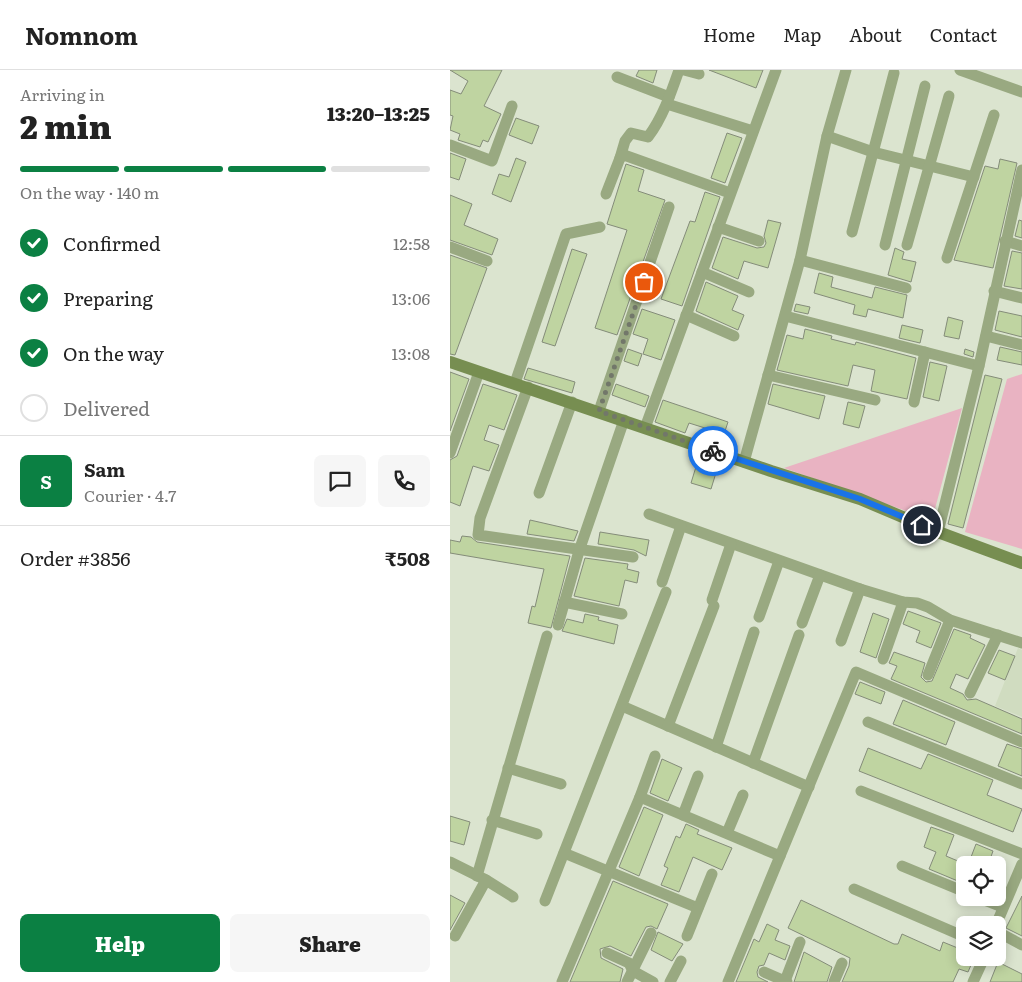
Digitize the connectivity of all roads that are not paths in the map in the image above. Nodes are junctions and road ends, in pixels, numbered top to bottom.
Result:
1 (679, 70) edge
2 (684, 70) edge
3 (776, 70) edge
4 (846, 70) edge
5 (960, 70) edge
6 (894, 73) dead end
7 (699, 74) dead end
8 (995, 76) edge
9 (617, 77) dead end
10 (925, 86) dead end
11 (1022, 92) edge
12 (949, 96) dead end
13 (668, 101) junction
14 (512, 106) dead end
15 (994, 115) dead end
16 (753, 131) junction
17 (828, 136) junction
18 (450, 145) edge
19 (874, 152) junction
20 (620, 158) junction
21 (907, 160) junction
22 (930, 166) junction
23 (1022, 170) edge
24 (974, 178) junction
25 (730, 193) junction
26 (606, 194) dead end
27 (1019, 199) edge
28 (669, 208) dead end
29 (600, 227) dead end
30 (718, 227) junction
31 (852, 232) dead end
32 (759, 241) dead end
33 (1006, 241) junction
34 (885, 245) dead end
35 (908, 245) dead end
36 (1022, 246) edge
37 (450, 247) edge
38 (947, 258) dead end
39 (800, 260) junction
40 (487, 261) dead end
41 (702, 272) junction
42 (906, 288) dead end
43 (994, 291) junction
44 (749, 292) dead end
45 (1022, 298) edge
46 (686, 315) junction
47 (784, 316) junction
48 (734, 336) dead end
49 (986, 336) junction
50 (1022, 346) edge
51 (925, 352) junction
52 (450, 362) edge
53 (979, 366) junction
54 (479, 372) junction
55 (768, 375) junction
56 (515, 383) junction
57 (528, 388) junction
58 (875, 400) dead end
59 (572, 402) junction
60 (914, 402) dead end
61 (599, 411) junction
62 (624, 420) junction
63 (645, 428) junction
64 (450, 453) edge
65 (744, 462) junction
66 (539, 493) dead end
67 (649, 514) dead end
68 (681, 526) junction
69 (938, 532) junction
70 (731, 544) junction
71 (578, 550) junction
72 (633, 557) dead end
73 (780, 561) junction
74 (1022, 563) edge
75 (820, 575) junction
76 (860, 590) junction
77 (564, 602) junction
78 (903, 602) junction
79 (622, 614) dead end
80 (759, 617) dead end
81 (950, 620) junction
82 (802, 623) dead end
83 (558, 625) dead end
84 (754, 632) dead end
85 (799, 635) dead end
86 (998, 635) junction
87 (547, 636) dead end
88 (841, 640) dead end
89 (1022, 643) edge
90 (883, 659) dead end
91 (928, 675) dead end
92 (970, 693) dead end
93 (622, 706) junction
94 (868, 722) dead end
95 (668, 726) junction
96 (1022, 742) edge
97 (716, 747) junction
98 (655, 756) dead end
99 (753, 763) junction
100 (508, 768) junction
101 (698, 776) dead end
102 (561, 784) dead end
103 (1022, 784) edge
104 (809, 787) junction
105 (861, 791) dead end
106 (743, 795) dead end
107 (640, 797) junction
108 (683, 815) junction
109 (492, 820) junction
110 (727, 833) junction
111 (536, 834) dead end
112 (564, 853) junction
113 (1022, 854) edge
114 (780, 856) junction
115 (450, 862) edge
116 (1022, 865) edge
117 (902, 866) dead end
118 (608, 872) junction
119 (712, 874) dead end
120 (482, 878) junction
121 (956, 888) edge
122 (854, 889) dead end
123 (513, 897) dead end
124 (546, 901) dead end
125 (1002, 907) joint
126 (698, 908) junction
127 (999, 916) edge
128 (651, 933) dead end
129 (956, 933) edge
130 (455, 936) dead end
131 (687, 936) dead end
132 (1006, 936) edge
133 (800, 942) dead end
134 (1022, 944) edge
135 (607, 953) dead end
136 (681, 961) dead end
137 (842, 963) dead end
138 (980, 966) edge
139 (633, 971) junction
140 (764, 972) dead end
141 (786, 981) edge
142 (562, 982) edge
143 (627, 982) edge
144 (653, 982) edge
145 (670, 982) edge
146 (728, 982) edge
147 (834, 982) edge
148 (973, 982) edge

1 - 13 street
2 - 7 street
3 - 16 street
4 - 17 street
5 - 8 street
6 - 19 street
8 - 11 street
9 - 13 street
10 - 21 street
12 - 22 street
13 - 16 street
13 - 20 street
14 - 18 street
15 - 24 street
16 - 25 street
17 - 19 street
17 - 39 street
19 - 21 street
19 - 31 street
20 - 25 street
20 - 26 street
21 - 22 street
21 - 34 street
22 - 24 street
22 - 35 street
23 - 27 street
24 - 38 street
25 - 30 street
27 - 33 street
28 - 61 street
29 - 56 street
30 - 32 street
30 - 41 street
33 - 36 street
33 - 43 street
37 - 40 street
39 - 42 street
39 - 47 street
41 - 44 street
41 - 46 street
43 - 45 street
43 - 49 street
46 - 48 street
46 - 63 street
47 - 51 street
47 - 55 street
49 - 50 street
49 - 53 street
51 - 53 street
51 - 60 street
52 - 54 street
53 - 69 street
54 - 56 street
54 - 64 street
55 - 58 street
55 - 65 street
56 - 57 street
57 - 59 street
57 - 71 street
59 - 61 street
59 - 66 street
61 - 62 street
62 - 63 street
62 - 71 street
63 - 65 street
65 - 69 street
67 - 68 street
68 - 70 street
68 - 93 street
69 - 74 street
70 - 73 street
70 - 95 street
71 - 72 street
71 - 77 street
73 - 75 street
73 - 80 street
75 - 76 street
75 - 82 street
76 - 78 street
76 - 88 street
77 - 79 street
77 - 83 street
78 - 81 street
78 - 90 street
81 - 86 street
81 - 91 street
84 - 97 street
85 - 99 street
86 - 89 street
86 - 92 street
87 - 100 street
93 - 95 street
93 - 112 street
94 - 103 street
95 - 97 street
96 - 104 street
97 - 99 street
98 - 107 street
99 - 104 street
100 - 102 street
100 - 109 street
101 - 108 street
104 - 114 street
105 - 113 street
106 - 110 street
107 - 108 street
107 - 118 street
108 - 110 street
109 - 111 street
109 - 120 street
110 - 114 street
112 - 118 street
112 - 124 street
114 - 146 street
115 - 120 street
116 - 125 street
117 - 121 street
118 - 126 street
118 - 142 street
119 - 126 street
120 - 123 street
120 - 130 street
122 - 129 street
125 - 127 street
126 - 131 street
128 - 139 street
132 - 134 street
133 - 141 street
135 - 139 street
136 - 145 street
137 - 147 street
138 - 148 street
139 - 143 street
139 - 144 street
140 - 141 street

